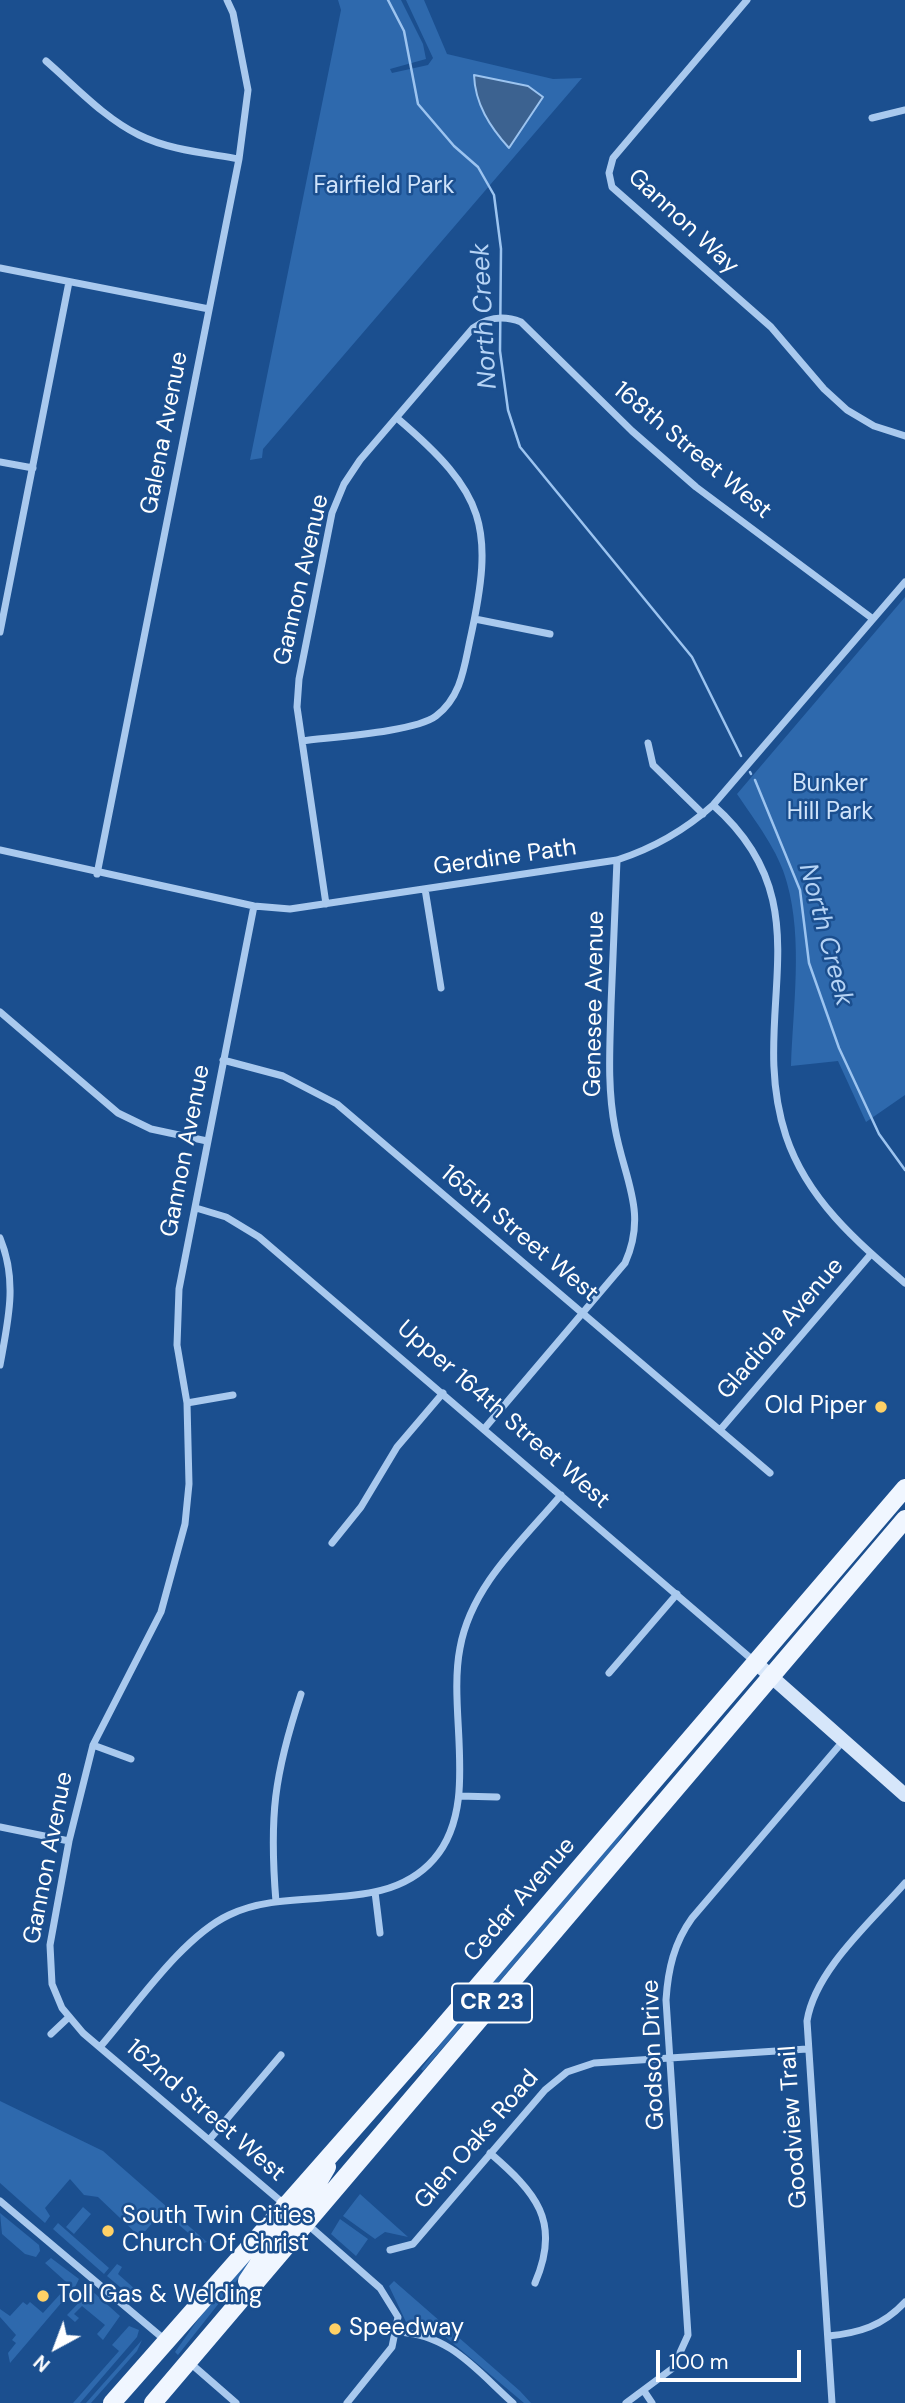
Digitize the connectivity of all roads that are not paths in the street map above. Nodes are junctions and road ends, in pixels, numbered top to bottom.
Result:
1 (227, 0) edge
2 (747, 0) edge
3 (46, 61) dead end
4 (905, 110) edge
5 (872, 118) dead end
6 (239, 159) junction
7 (0, 268) edge
8 (69, 282) junction
9 (208, 310) junction
10 (489, 319) joint
11 (397, 418) junction
12 (905, 436) edge
13 (0, 462) edge
14 (33, 468) junction
15 (905, 582) edge
16 (475, 619) junction
17 (873, 620) junction
18 (0, 632) edge
19 (550, 634) dead end
20 (302, 741) junction
21 (648, 743) dead end
22 (713, 805) junction
23 (703, 814) junction
24 (0, 850) edge
25 (617, 860) junction
26 (97, 874) junction
27 (425, 889) junction
28 (326, 904) junction
29 (254, 906) junction
30 (441, 988) dead end
31 (0, 1012) edge
32 (223, 1060) junction
33 (207, 1141) junction
34 (196, 1208) junction
35 (0, 1238) edge
36 (871, 1254) junction
37 (905, 1283) edge
38 (583, 1313) junction
39 (1, 1355) edge
40 (0, 1365) edge
41 (443, 1393) junction
42 (233, 1395) dead end
43 (187, 1404) junction
44 (484, 1429) junction
45 (720, 1430) junction
46 (770, 1473) dead end
47 (905, 1488) edge
48 (561, 1495) junction
49 (905, 1519) edge
50 (332, 1543) dead end
51 (677, 1594) junction
52 (763, 1669) junction
53 (609, 1672) dead end
54 (301, 1694) dead end
55 (844, 1740) junction
56 (93, 1745) junction
57 (131, 1759) dead end
58 (905, 1795) edge
59 (459, 1796) junction
60 (497, 1797) dead end
61 (0, 1828) edge
62 (69, 1841) junction
63 (905, 1882) edge
64 (375, 1892) junction
65 (276, 1902) junction
66 (380, 1933) dead end
67 (69, 2017) junction
68 (51, 2034) dead end
69 (100, 2047) junction
70 (807, 2049) junction
71 (281, 2055) dead end
72 (671, 2057) junction
73 (209, 2140) junction
74 (338, 2146) junction
75 (490, 2153) junction
76 (0, 2202) edge
77 (285, 2205) junction
78 (306, 2224) junction
79 (390, 2250) dead end
80 (535, 2283) dead end
81 (240, 2301) junction
82 (905, 2302) edge
83 (397, 2332) junction
84 (828, 2336) junction
85 (165, 2340) junction
86 (188, 2362) junction
87 (644, 2391) junction
88 (112, 2403) edge
89 (153, 2403) edge
90 (236, 2403) edge
91 (347, 2403) edge
92 (513, 2403) edge
93 (626, 2403) edge
94 (652, 2403) edge
95 (832, 2403) edge

1 - 6 street, Galena Avenue
2 - 12 street, Gannon Way
3 - 6 street
4 - 5 street
6 - 9 street, Galena Avenue
7 - 8 street
8 - 9 street
8 - 14 street
9 - 26 street, Galena Avenue
10 - 11 street, Gannon Avenue
10 - 17 street, 168th Street West
11 - 16 street
11 - 20 street, Gannon Avenue
13 - 14 street
14 - 18 street
15 - 17 street, Gerdine Path
16 - 19 street
16 - 20 street
17 - 22 street, Gerdine Path
20 - 28 street, Gannon Avenue
21 - 23 street
22 - 23 street, Gerdine Path
22 - 36 street
23 - 25 street, Gerdine Path
24 - 26 street, Gerdine Path
25 - 27 street, Gerdine Path
25 - 38 street, Genesee Avenue
26 - 29 street, Gerdine Path
27 - 28 street, Gerdine Path
27 - 30 street
28 - 29 street, Gerdine Path
29 - 32 street, Gannon Avenue
31 - 33 street
32 - 33 street, Gannon Avenue
32 - 38 street, 165th Street West
33 - 34 street, Gannon Avenue
34 - 41 street, Upper 164th Street West
34 - 43 street, Gannon Avenue
35 - 39 street
36 - 37 street
36 - 45 street, Gladiola Avenue
38 - 44 street, Genesee Avenue
38 - 45 street, 165th Street West
39 - 40 street
41 - 44 street, Upper 164th Street West
41 - 50 street
42 - 43 street
43 - 56 street, Gannon Avenue
44 - 48 street, Upper 164th Street West
45 - 46 street, 165th Street West
47 - 52 main road, Cedar Avenue / CR 23
48 - 51 street, Upper 164th Street West
48 - 59 street
49 - 52 main road, Cedar Avenue / CR 23
51 - 52 street, Upper 164th Street West
51 - 53 street
52 - 55 street
52 - 74 main road, Cedar Avenue / CR 23
52 - 78 main road, Cedar Avenue / CR 23
54 - 65 street
55 - 58 street
55 - 72 street, Godson Drive
56 - 57 street, Gannon Avenue
56 - 62 street, Gannon Avenue
59 - 60 street
59 - 64 street
61 - 62 street
62 - 67 street, Gannon Avenue
63 - 70 street, Goodview Trail
64 - 65 street
64 - 66 street
65 - 69 street
67 - 68 street
67 - 69 street, Gannon Avenue
69 - 73 street, 162nd Street West
70 - 72 street, Glen Oaks Road
70 - 84 street, Goodview Trail
71 - 73 street
72 - 75 street, Glen Oaks Road
72 - 87 street, Godson Drive
73 - 77 street, 162nd Street West
74 - 77 main road, Cedar Avenue / CR 23
74 - 78 main road
75 - 79 street, Glen Oaks Road
75 - 80 street
76 - 85 street
77 - 81 main road
77 - 85 main road, Cedar Avenue / CR 23
78 - 81 main road, Cedar Avenue / CR 23
78 - 83 street
81 - 86 main road, Cedar Avenue / CR 23
82 - 84 street
83 - 91 street
83 - 92 street
84 - 95 street, Goodview Trail
85 - 88 main road, Cedar Avenue / CR 23
86 - 89 main road, Cedar Avenue / CR 23
86 - 90 street
87 - 93 street, Godson Drive
87 - 94 street

